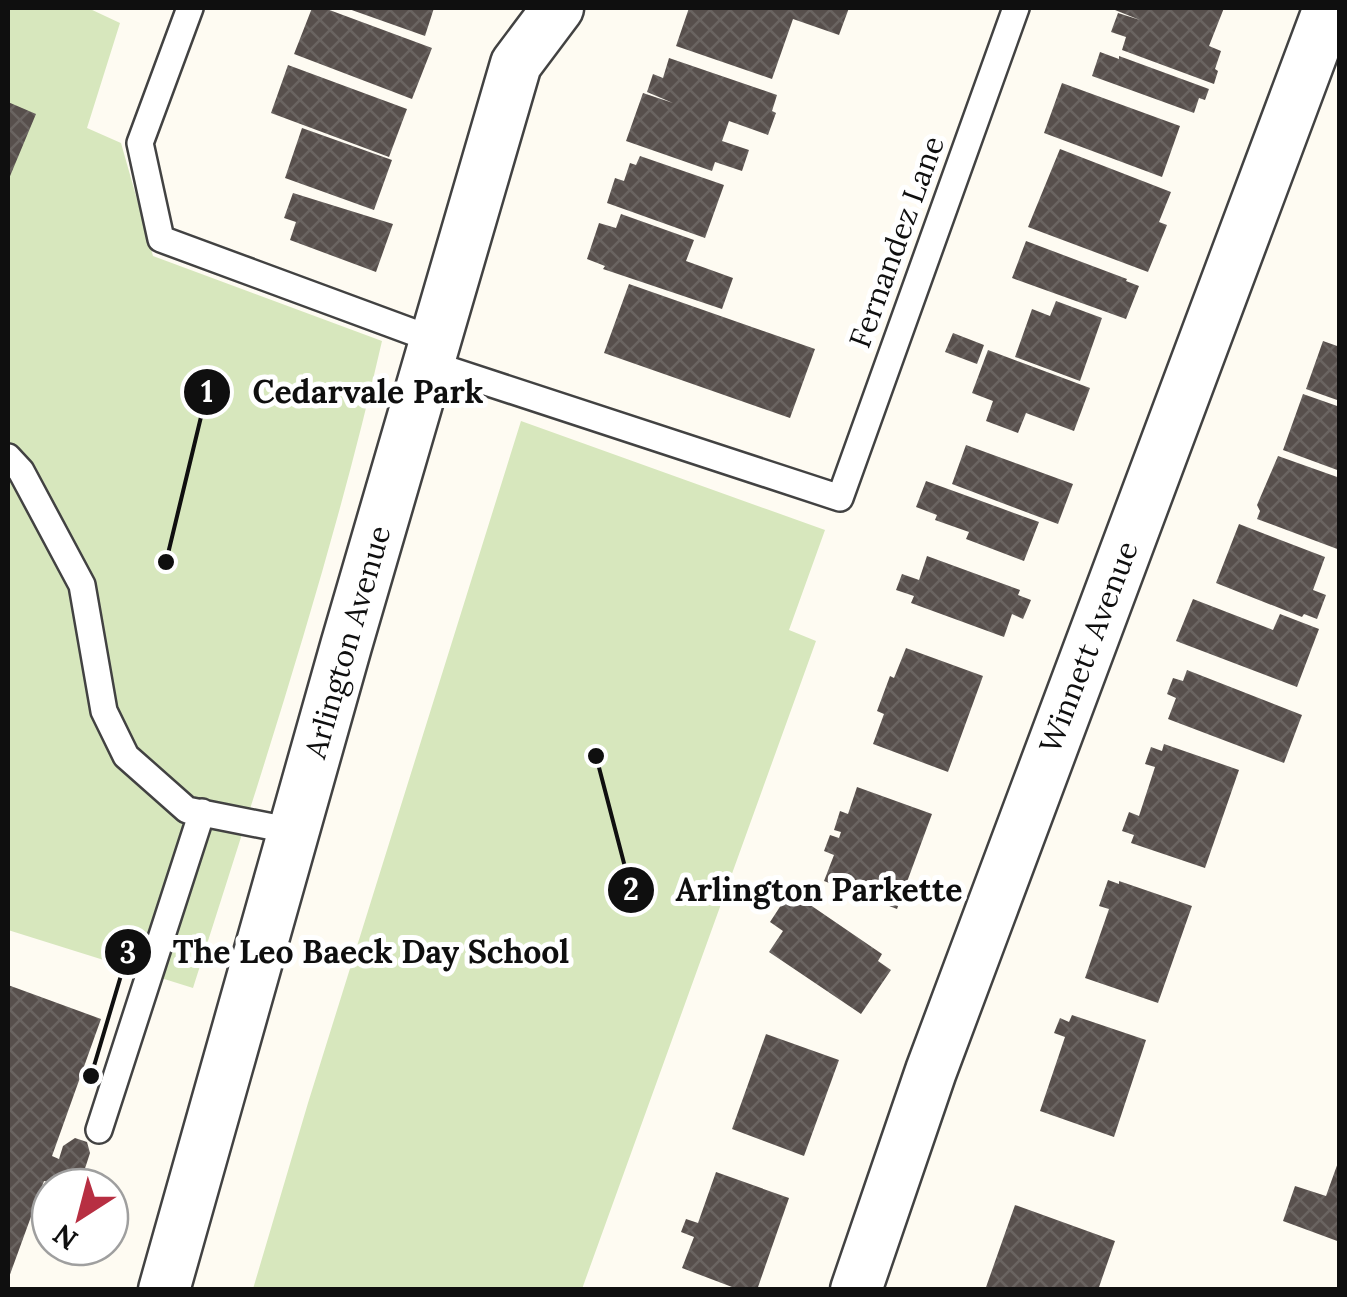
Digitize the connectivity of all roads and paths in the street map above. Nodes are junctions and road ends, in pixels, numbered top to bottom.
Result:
1 (190, 8) edge
2 (558, 8) edge
3 (1016, 8) edge
4 (1329, 8) edge
5 (432, 352) junction
6 (8, 457) edge
7 (202, 812) junction
8 (294, 831) junction
9 (98, 1130) dead end
10 (164, 1290) edge
11 (856, 1290) edge

1 - 5 lane
2 - 5 street, Arlington Avenue
3 - 5 lane, Fernandez Lane
4 - 11 street, Winnett Avenue
5 - 8 street, Arlington Avenue
6 - 7 lane
7 - 8 lane
7 - 9 lane
8 - 10 street, Arlington Avenue

